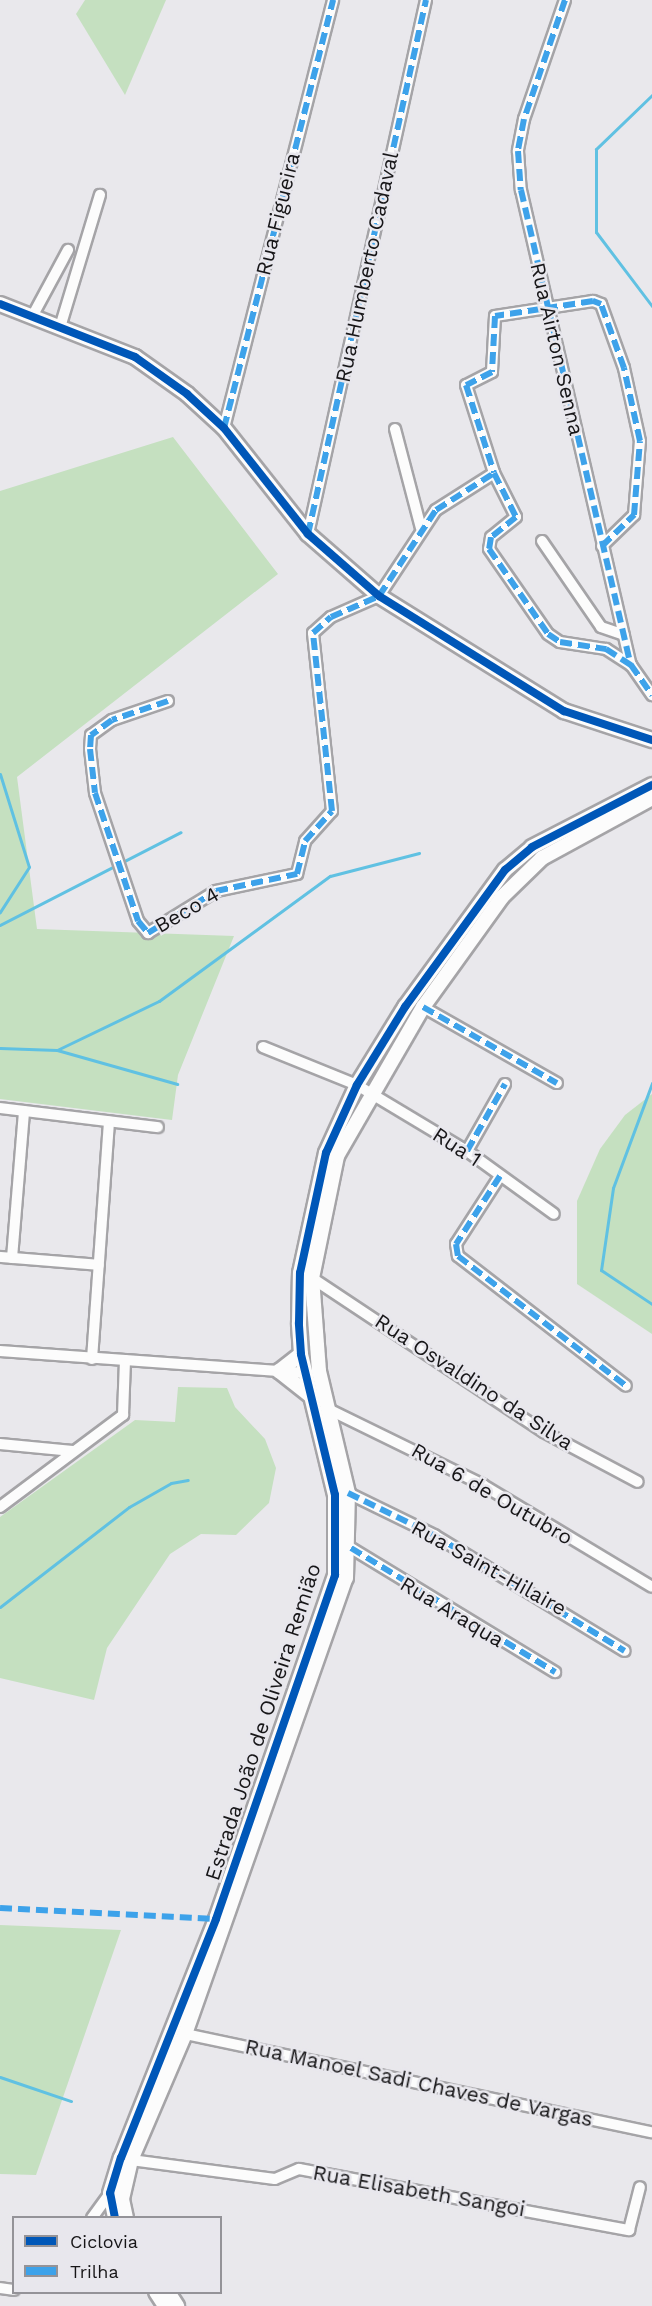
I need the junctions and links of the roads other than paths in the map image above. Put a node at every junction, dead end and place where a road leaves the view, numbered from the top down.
1 (333, 0) edge
2 (426, 0) edge
3 (566, 0) edge
4 (100, 195) dead end
5 (68, 250) dead end
6 (0, 304) edge
7 (545, 311) junction
8 (33, 315) junction
9 (61, 324) junction
10 (224, 428) junction
11 (395, 429) dead end
12 (494, 473) junction
13 (421, 528) junction
14 (308, 534) junction
15 (542, 541) dead end
16 (602, 546) junction
17 (379, 596) junction
18 (624, 635) junction
19 (630, 665) junction
20 (652, 694) edge
21 (168, 701) dead end
22 (652, 740) edge
23 (652, 785) edge
24 (652, 798) edge
25 (423, 1007) junction
26 (263, 1047) dead end
27 (557, 1083) dead end
28 (505, 1084) dead end
29 (357, 1085) junction
30 (370, 1093) junction
31 (0, 1108) edge
32 (24, 1111) junction
33 (110, 1122) junction
34 (158, 1127) dead end
35 (467, 1151) junction
36 (500, 1176) junction
37 (554, 1214) dead end
38 (6, 1258) edge
39 (99, 1265) junction
40 (312, 1278) junction
41 (0, 1351) edge
42 (301, 1354) junction
43 (92, 1359) junction
44 (125, 1360) junction
45 (279, 1371) junction
46 (306, 1373) junction
47 (626, 1386) dead end
48 (312, 1397) junction
49 (328, 1408) junction
50 (0, 1444) edge
51 (73, 1451) junction
52 (341, 1463) junction
53 (639, 1482) dead end
54 (348, 1493) junction
55 (0, 1507) edge
56 (351, 1548) junction
57 (652, 1587) edge
58 (328, 1617) junction
59 (625, 1651) dead end
60 (555, 1672) dead end
61 (185, 2034) junction
62 (652, 2132) edge
63 (131, 2160) junction
64 (640, 2187) dead end
65 (110, 2193) junction
66 (93, 2216) edge
67 (115, 2216) edge
68 (126, 2216) edge

1 - 10 street, Rua Figueira
2 - 14 street, Rua Humberto Cadaval
3 - 7 street, Rua Airton Senna
4 - 9 street
5 - 8 street
6 - 8 main road
7 - 12 street
7 - 16 street, Rua Airton Senna
7 - 16 street
8 - 9 main road
9 - 10 main road
10 - 14 main road
11 - 13 street
12 - 13 street
12 - 19 street
13 - 17 street
14 - 17 main road
15 - 18 street
16 - 18 street, Rua Airton Senna
17 - 21 street, Beco 4
17 - 22 main road
18 - 19 street, Rua Airton Senna
19 - 20 street, Rua Airton Senna
23 - 29 main road, Estrada João de Oliveira Remião
24 - 25 main road, Estrada João de Oliveira Remião
25 - 27 street
25 - 30 main road, Estrada João de Oliveira Remião
26 - 29 street, Rua 1
28 - 35 street
29 - 30 street, Rua 1
29 - 42 main road, Estrada João de Oliveira Remião
30 - 35 street, Rua 1
30 - 40 main road, Estrada João de Oliveira Remião
31 - 32 street
32 - 33 street
32 - 38 street
33 - 34 street
33 - 39 street
35 - 36 street, Rua 1
36 - 37 street, Rua 1
36 - 47 street
38 - 39 street
39 - 43 street
40 - 46 main road
40 - 49 main road, Estrada João de Oliveira Remião
40 - 53 street, Rua Osvaldino da Silva
41 - 43 street
42 - 45 main road
42 - 46 main road, Estrada João de Oliveira Remião
43 - 44 street
44 - 45 street
44 - 51 street
45 - 46 street
45 - 48 main road
46 - 48 main road, Estrada João de Oliveira Remião
46 - 52 main road
48 - 58 main road, Estrada João de Oliveira Remião
49 - 52 main road, Estrada João de Oliveira Remião
49 - 57 street, Rua 6 de Outubro
50 - 51 street
51 - 55 street
52 - 54 main road, Estrada João de Oliveira Remião
54 - 56 main road, Estrada João de Oliveira Remião
54 - 59 street, Rua Saint-Hilaire
56 - 58 main road, Estrada João de Oliveira Remião
56 - 60 street, Rua Araqua
58 - 61 main road, Estrada João de Oliveira Remião
58 - 65 main road, Estrada João de Oliveira Remião
61 - 62 street, Rua Manoel Sadi Chaves de Vargas
61 - 63 main road, Estrada João de Oliveira Remião
63 - 64 street, Rua Elisabeth Sangoi
63 - 68 main road, Estrada João de Oliveira Remião
65 - 66 street
65 - 67 main road

